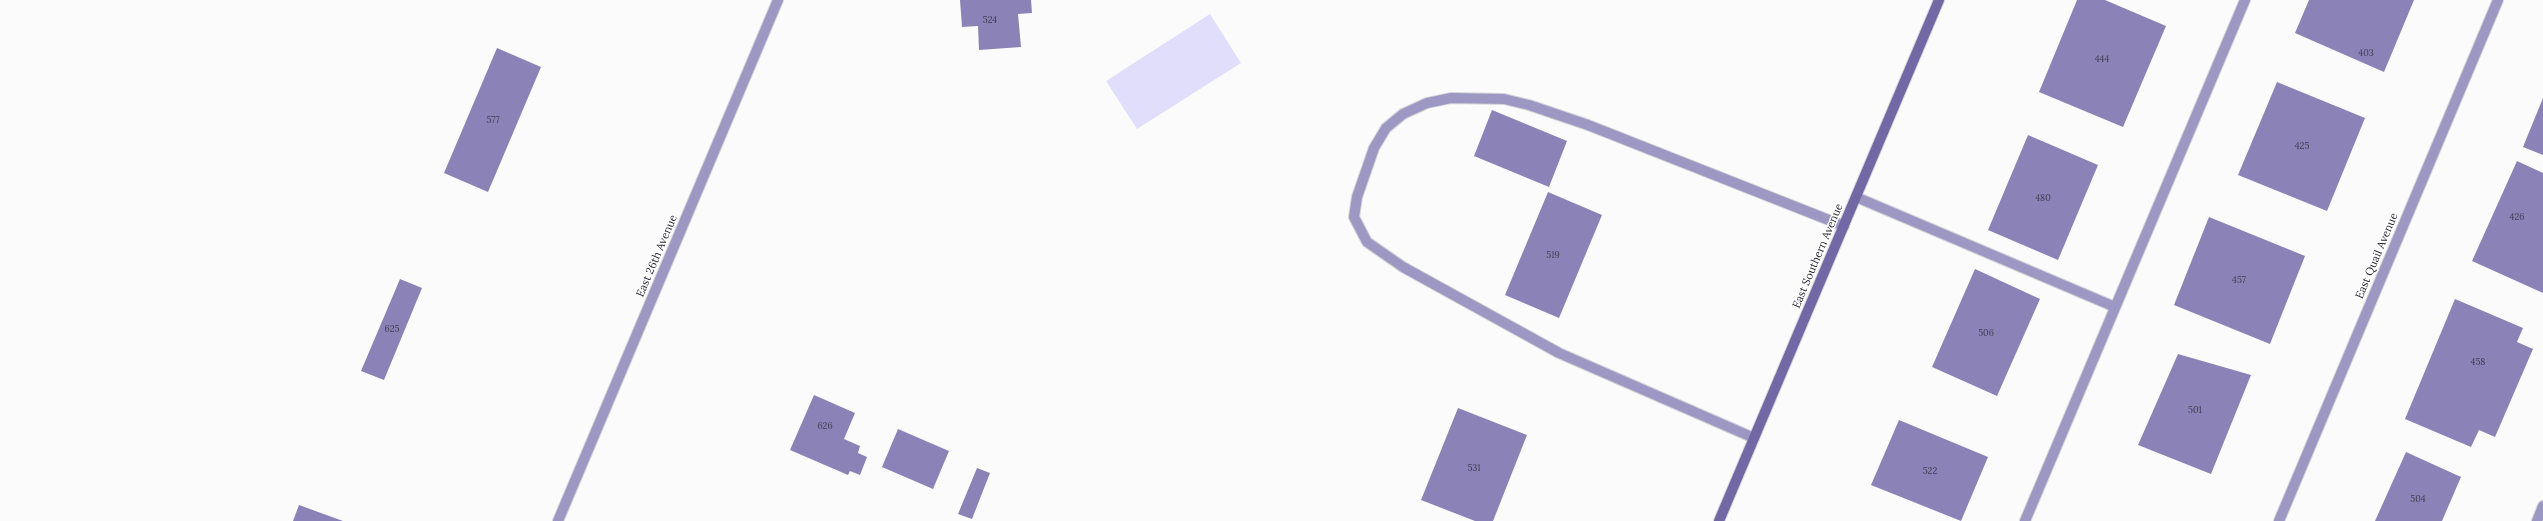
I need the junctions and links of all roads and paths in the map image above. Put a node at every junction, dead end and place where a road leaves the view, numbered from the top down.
1 (778, 0) edge
2 (1939, 0) edge
3 (2245, 0) edge
4 (2498, 0) edge
5 (1856, 197) junction
6 (1844, 226) junction
7 (2115, 307) junction
8 (1754, 438) junction
9 (2543, 506) edge
10 (558, 521) edge
11 (1719, 521) edge
12 (2025, 521) edge
13 (2279, 521) edge
14 (2536, 521) edge

1 - 10 street, East 26th Avenue
2 - 5 main road, East Southern Avenue
3 - 7 street
4 - 13 street, East Quail Avenue
5 - 6 main road, East Southern Avenue
5 - 7 street
6 - 8 main road, East Southern Avenue
6 - 8 street
7 - 12 street
8 - 11 main road, East Southern Avenue
9 - 14 street

